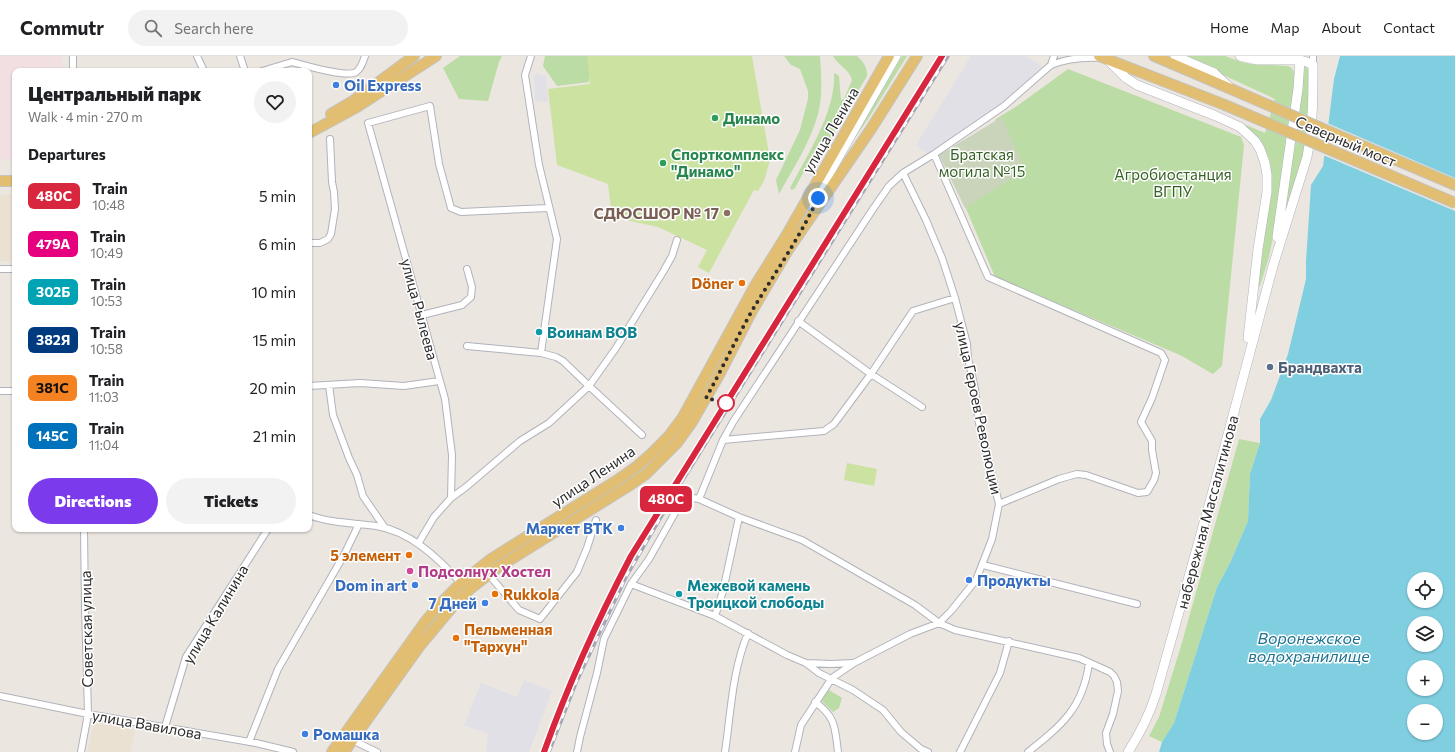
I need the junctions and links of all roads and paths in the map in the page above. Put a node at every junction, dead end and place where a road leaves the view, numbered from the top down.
1 (73, 56) edge
2 (197, 56) edge
3 (240, 56) edge
4 (365, 56) edge
5 (414, 56) edge
6 (436, 56) edge
7 (531, 56) edge
8 (889, 56) edge
9 (896, 56) edge
10 (917, 56) edge
11 (1054, 56) edge
12 (1154, 56) edge
13 (1174, 56) edge
14 (1240, 56) edge
15 (1102, 57) edge
16 (1300, 58) edge
17 (292, 59) edge
18 (1313, 60) edge
19 (1051, 65) junction
20 (73, 68) edge
21 (203, 68) edge
22 (244, 68) edge
23 (270, 68) edge
24 (1231, 88) junction
25 (312, 124) edge
26 (312, 131) edge
27 (330, 139) dead end
28 (934, 154) junction
29 (903, 173) junction
30 (0, 174) edge
31 (12, 174) edge
32 (12, 180) edge
33 (0, 181) edge
34 (1455, 185) edge
35 (1455, 203) edge
36 (549, 208) junction
37 (805, 224) junction
38 (677, 240) dead end
39 (312, 243) edge
40 (784, 248) junction
41 (1273, 266) junction
42 (0, 269) edge
43 (12, 269) edge
44 (467, 269) dead end
45 (955, 298) junction
46 (422, 315) junction
47 (798, 321) junction
48 (467, 346) dead end
49 (541, 353) junction
50 (1244, 370) junction
51 (871, 374) junction
52 (439, 381) junction
53 (329, 385) junction
54 (312, 386) edge
55 (589, 386) junction
56 (0, 391) edge
57 (12, 391) edge
58 (922, 407) dead end
59 (642, 435) dead end
60 (723, 440) junction
61 (451, 498) junction
62 (700, 499) junction
63 (999, 504) junction
64 (312, 516) edge
65 (739, 517) junction
66 (596, 520) dead end
67 (358, 524) junction
68 (385, 528) junction
69 (84, 532) edge
70 (266, 532) edge
71 (418, 544) junction
72 (983, 565) junction
73 (489, 575) junction
74 (461, 583) junction
75 (631, 584) junction
76 (1137, 604) dead end
77 (715, 616) junction
78 (939, 623) junction
79 (748, 633) junction
80 (1009, 641) junction
81 (1088, 662) junction
82 (806, 663) junction
83 (854, 663) junction
84 (832, 678) junction
85 (0, 696) edge
86 (815, 702) junction
87 (88, 714) junction
88 (165, 727) junction
89 (352, 740) junction
90 (249, 742) junction
91 (81, 752) edge
92 (294, 752) edge
93 (332, 752) edge
94 (344, 752) edge
95 (377, 752) edge
96 (578, 752) edge
97 (725, 752) edge
98 (795, 752) edge
99 (838, 752) edge
100 (928, 752) edge
101 (960, 752) edge
102 (1028, 752) edge
103 (1110, 752) edge
104 (1128, 752) edge

1 - 20 street
2 - 21 street
3 - 22 street
4 - 17 street
5 - 25 main road
6 - 26 main road
7 - 36 street
8 - 40 main road, улица Ленина
9 - 37 main road, улица Ленина
10 - 37 main road
11 - 19 street
12 - 24 main road, Северный мост
13 - 24 main road
14 - 16 main road
15 - 19 street
15 - 35 main road, Северный мост, bridge
15 - 50 main road
16 - 18 main road, набережная Массалитинова
16 - 41 main road, набережная Массалитинова
17 - 23 street
18 - 41 main road, набережная Массалитинова
19 - 28 street
24 - 34 main road, Северный мост, bridge
27 - 39 street
28 - 29 street
28 - 63 street
29 - 45 street, улица Героев Революции
29 - 47 street
30 - 31 main road
32 - 33 main road
36 - 46 street, улица Рылеева
36 - 49 street
37 - 40 main road, улица Ленина
38 - 55 street
40 - 73 main road, улица Ленина
40 - 74 main road, улица Ленина
41 - 50 main road, набережная Массалитинова
42 - 43 street
44 - 46 street
45 - 51 street
45 - 63 street, улица Героев Революции
46 - 52 street, улица Рылеева
47 - 51 street
47 - 60 street
48 - 49 street
49 - 55 street
50 - 104 main road, набережная Массалитинова
51 - 58 street
51 - 60 street
52 - 53 street
52 - 61 street, улица Рылеева
53 - 54 street
53 - 68 street
55 - 59 street
55 - 61 street
56 - 57 street
60 - 62 street
61 - 71 street
62 - 65 street
62 - 75 street
63 - 72 street, улица Героев Революции
64 - 67 street
65 - 77 street
65 - 78 street
66 - 73 street
67 - 68 street
67 - 90 street
68 - 71 street
69 - 87 street, Советская улица
70 - 88 street, улица Калинина
71 - 74 street
72 - 76 street
72 - 78 street, улица Героев Революции
73 - 89 main road, улица Ленина
74 - 93 main road, улица Ленина
75 - 77 street
75 - 96 street
77 - 79 street
78 - 80 street
78 - 83 street, улица Героев Революции
79 - 82 street
79 - 97 street
80 - 81 street
80 - 101 street
81 - 102 street
81 - 103 street
82 - 83 street
82 - 84 street
83 - 84 street, улица Героев Революции
84 - 86 street, улица Героев Революции
84 - 100 street
85 - 87 street, улица Вавилова
86 - 98 street, улица Героев Революции
86 - 99 street
87 - 88 street, улица Вавилова
87 - 91 street, Советская улица
88 - 90 street, улица Вавилова
89 - 94 main road, улица Ленина
89 - 95 street
90 - 92 street, улица Вавилова

